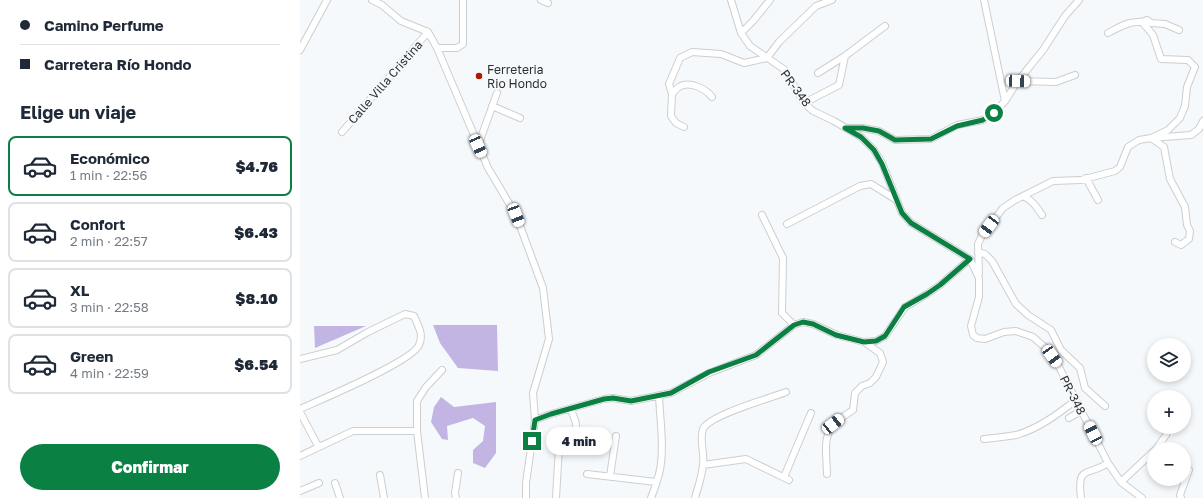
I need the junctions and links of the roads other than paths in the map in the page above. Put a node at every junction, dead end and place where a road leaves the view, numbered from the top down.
1 (327, 0) edge
2 (372, 0) edge
3 (463, 0) edge
4 (541, 0) edge
5 (731, 0) edge
6 (770, 0) edge
7 (832, 0) edge
8 (984, 0) edge
9 (1079, 0) edge
10 (548, 3) dead end
11 (1143, 23) junction
12 (885, 26) dead end
13 (1179, 30) dead end
14 (428, 32) junction
15 (741, 33) junction
16 (1108, 33) dead end
17 (437, 48) junction
18 (300, 49) edge
19 (845, 56) junction
20 (767, 58) junction
21 (818, 73) dead end
22 (1072, 75) dead end
23 (1018, 81) junction
24 (497, 93) dead end
25 (672, 94) junction
26 (712, 97) dead end
27 (1005, 101) junction
28 (804, 103) junction
29 (492, 106) junction
30 (520, 118) dead end
31 (1203, 121) edge
32 (684, 127) dead end
33 (845, 128) junction
34 (342, 132) dead end
35 (1151, 138) junction
36 (478, 146) junction
37 (1086, 178) junction
38 (1022, 196) junction
39 (895, 199) junction
40 (1098, 200) dead end
41 (762, 215) dead end
42 (1042, 215) dead end
43 (787, 224) dead end
44 (1175, 242) dead end
45 (978, 252) junction
46 (970, 259) junction
47 (979, 278) junction
48 (794, 325) junction
49 (864, 342) junction
50 (300, 359) edge
51 (442, 370) dead end
52 (786, 392) dead end
53 (659, 396) junction
54 (1076, 400) junction
55 (1104, 406) dead end
56 (570, 409) junction
57 (300, 410) edge
58 (1081, 411) junction
59 (811, 413) dead end
60 (1069, 418) dead end
61 (535, 420) junction
62 (417, 432) junction
63 (1166, 435) dead end
64 (616, 436) dead end
65 (984, 439) dead end
66 (1161, 442) edge
67 (318, 446) junction
68 (300, 456) edge
69 (1147, 458) edge
70 (1108, 463) junction
71 (703, 465) junction
72 (458, 473) dead end
73 (587, 474) dead end
74 (827, 474) dead end
75 (380, 475) dead end
76 (610, 476) junction
77 (656, 482) junction
78 (1121, 482) junction
79 (318, 483) dead end
80 (335, 483) dead end
81 (1183, 486) edge
82 (300, 491) edge
83 (340, 498) edge
84 (384, 498) edge
85 (425, 498) edge
86 (456, 498) edge
87 (526, 498) edge
88 (556, 498) edge
89 (651, 498) edge
90 (695, 498) edge
91 (1081, 498) edge
92 (1142, 498) edge
93 (1181, 498) edge

1 - 18 street
2 - 14 street
3 - 17 street
4 - 10 street
5 - 15 street, PR-348 / PR-348
6 - 15 street
7 - 20 street
8 - 27 street
9 - 23 street
11 - 13 street
11 - 16 street
11 - 35 street
12 - 19 street
14 - 17 street
14 - 34 street, Calle Villa Cristina
15 - 20 street, PR-348 / PR-348
17 - 36 street
19 - 21 street
19 - 28 street
20 - 25 street
20 - 28 street, PR-348 / PR-348
22 - 23 street
23 - 27 street
24 - 29 street
25 - 26 street
25 - 32 street
27 - 33 street
28 - 33 street, PR-348 / PR-348
29 - 30 street
29 - 36 street
31 - 35 street
33 - 39 street, PR-348 / PR-348
35 - 37 street
35 - 44 street
36 - 61 street
37 - 38 street
37 - 40 street
38 - 42 street
38 - 45 street
39 - 43 street
39 - 46 street, PR-348 / PR-348
41 - 48 street
45 - 47 street
45 - 55 street
46 - 47 street, PR-348 / PR-348
46 - 49 street
47 - 54 street, PR-348 / PR-348
48 - 49 street
48 - 53 street
49 - 74 street
50 - 57 street
51 - 62 street
52 - 71 street
53 - 56 street
53 - 77 street
54 - 58 street, PR-348 / PR-348
54 - 65 street
56 - 61 street
56 - 88 street
57 - 67 street
58 - 60 street
58 - 70 street, PR-348 / PR-348
59 - 71 street
61 - 87 street
62 - 67 street
62 - 85 street
63 - 66 street
64 - 76 street
67 - 68 street
69 - 78 street
70 - 78 street, PR-348 / PR-348
70 - 91 street
71 - 90 street
72 - 86 street
73 - 76 street
75 - 84 street
76 - 77 street
77 - 89 street
78 - 92 street, PR-348 / PR-348
79 - 82 street
80 - 83 street
81 - 93 street

